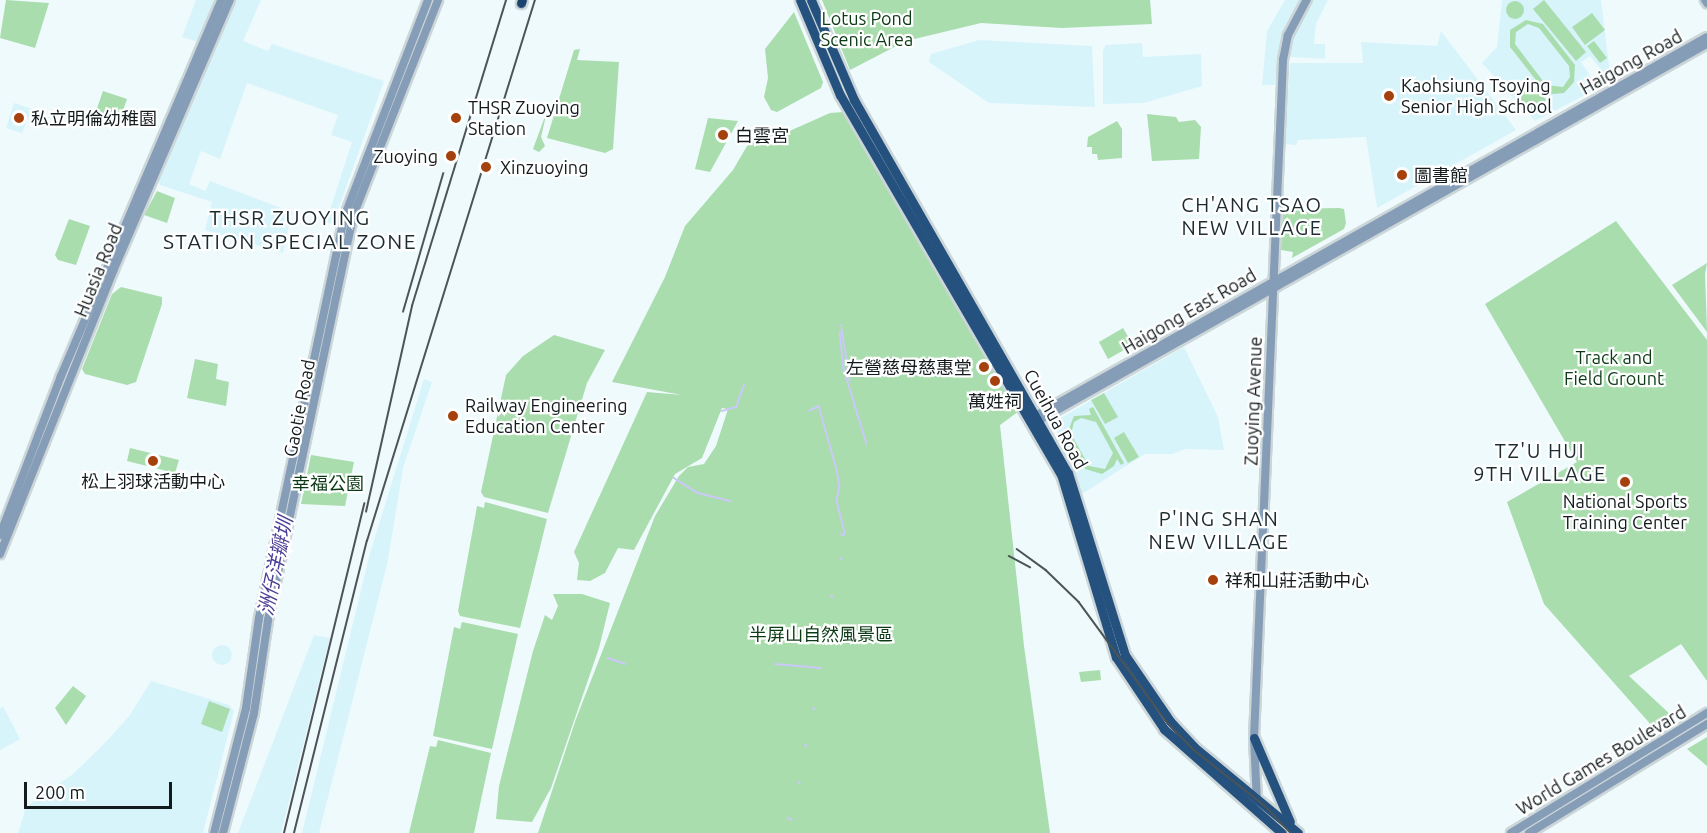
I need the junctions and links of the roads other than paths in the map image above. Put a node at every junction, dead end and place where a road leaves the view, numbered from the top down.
1 (221, 0) edge
2 (230, 0) edge
3 (428, 0) edge
4 (438, 0) edge
5 (800, 0) edge
6 (812, 0) edge
7 (1307, 0) edge
8 (1707, 37) edge
9 (1707, 44) edge
10 (1478, 170) junction
11 (1273, 283) junction
12 (1035, 419) junction
13 (0, 534) edge
14 (0, 554) edge
15 (1707, 713) edge
16 (1707, 724) edge
17 (1254, 738) junction
18 (1256, 794) junction
19 (1258, 808) junction
20 (1295, 830) edge
21 (214, 833) edge
22 (223, 833) edge
23 (1282, 833) edge
24 (1511, 833) edge
25 (1529, 833) edge

1 - 13 street, Huasia Road
2 - 14 street, Huasia Road
3 - 21 street, Gaotie Road
4 - 22 street, Gaotie Road
5 - 12 main road, Cueihua Road
6 - 12 main road, Cueihua Road
7 - 11 street, Zuoying Avenue
8 - 10 street, Haigong Road
9 - 10 street, Haigong Road
10 - 11 street, Haigong Road
11 - 12 street, Haigong East Road
11 - 17 street, Zuoying Avenue
12 - 18 main road, Cueihua Road
12 - 19 main road, Cueihua Road
15 - 24 street, World Games Boulevard
16 - 25 street, World Games Boulevard
17 - 18 street, Zuoying Avenue
17 - 20 main road
18 - 19 street, Zuoying Avenue
18 - 20 main road, Cueihua Road
19 - 23 main road, Cueihua Road

